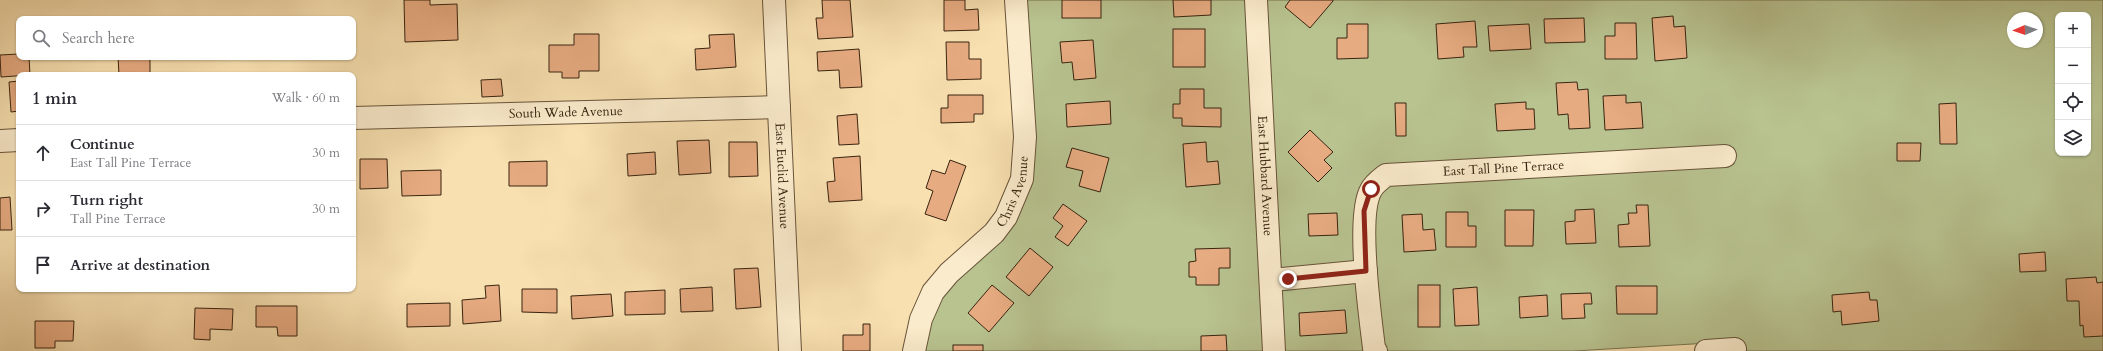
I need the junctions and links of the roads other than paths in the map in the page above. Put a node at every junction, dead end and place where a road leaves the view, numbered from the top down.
1 (774, 0) edge
2 (1016, 0) edge
3 (1256, 0) edge
4 (779, 107) junction
5 (356, 118) edge
6 (16, 140) edge
7 (0, 141) edge
8 (1725, 156) dead end
9 (1366, 271) junction
10 (1272, 280) junction
11 (1735, 349) dead end
12 (790, 351) edge
13 (914, 351) edge
14 (1274, 351) edge
15 (1376, 351) edge
16 (1706, 351) edge

1 - 4 street, East Euclid Avenue
2 - 13 street, Chris Avenue
3 - 10 street, East Hubbard Avenue
4 - 5 street, South Wade Avenue
4 - 12 street, East Euclid Avenue
6 - 7 street
8 - 9 street, East Tall Pine Terrace
9 - 10 street
9 - 15 street, East Tall Pine Terrace
10 - 14 street, East Hubbard Avenue
11 - 16 street

